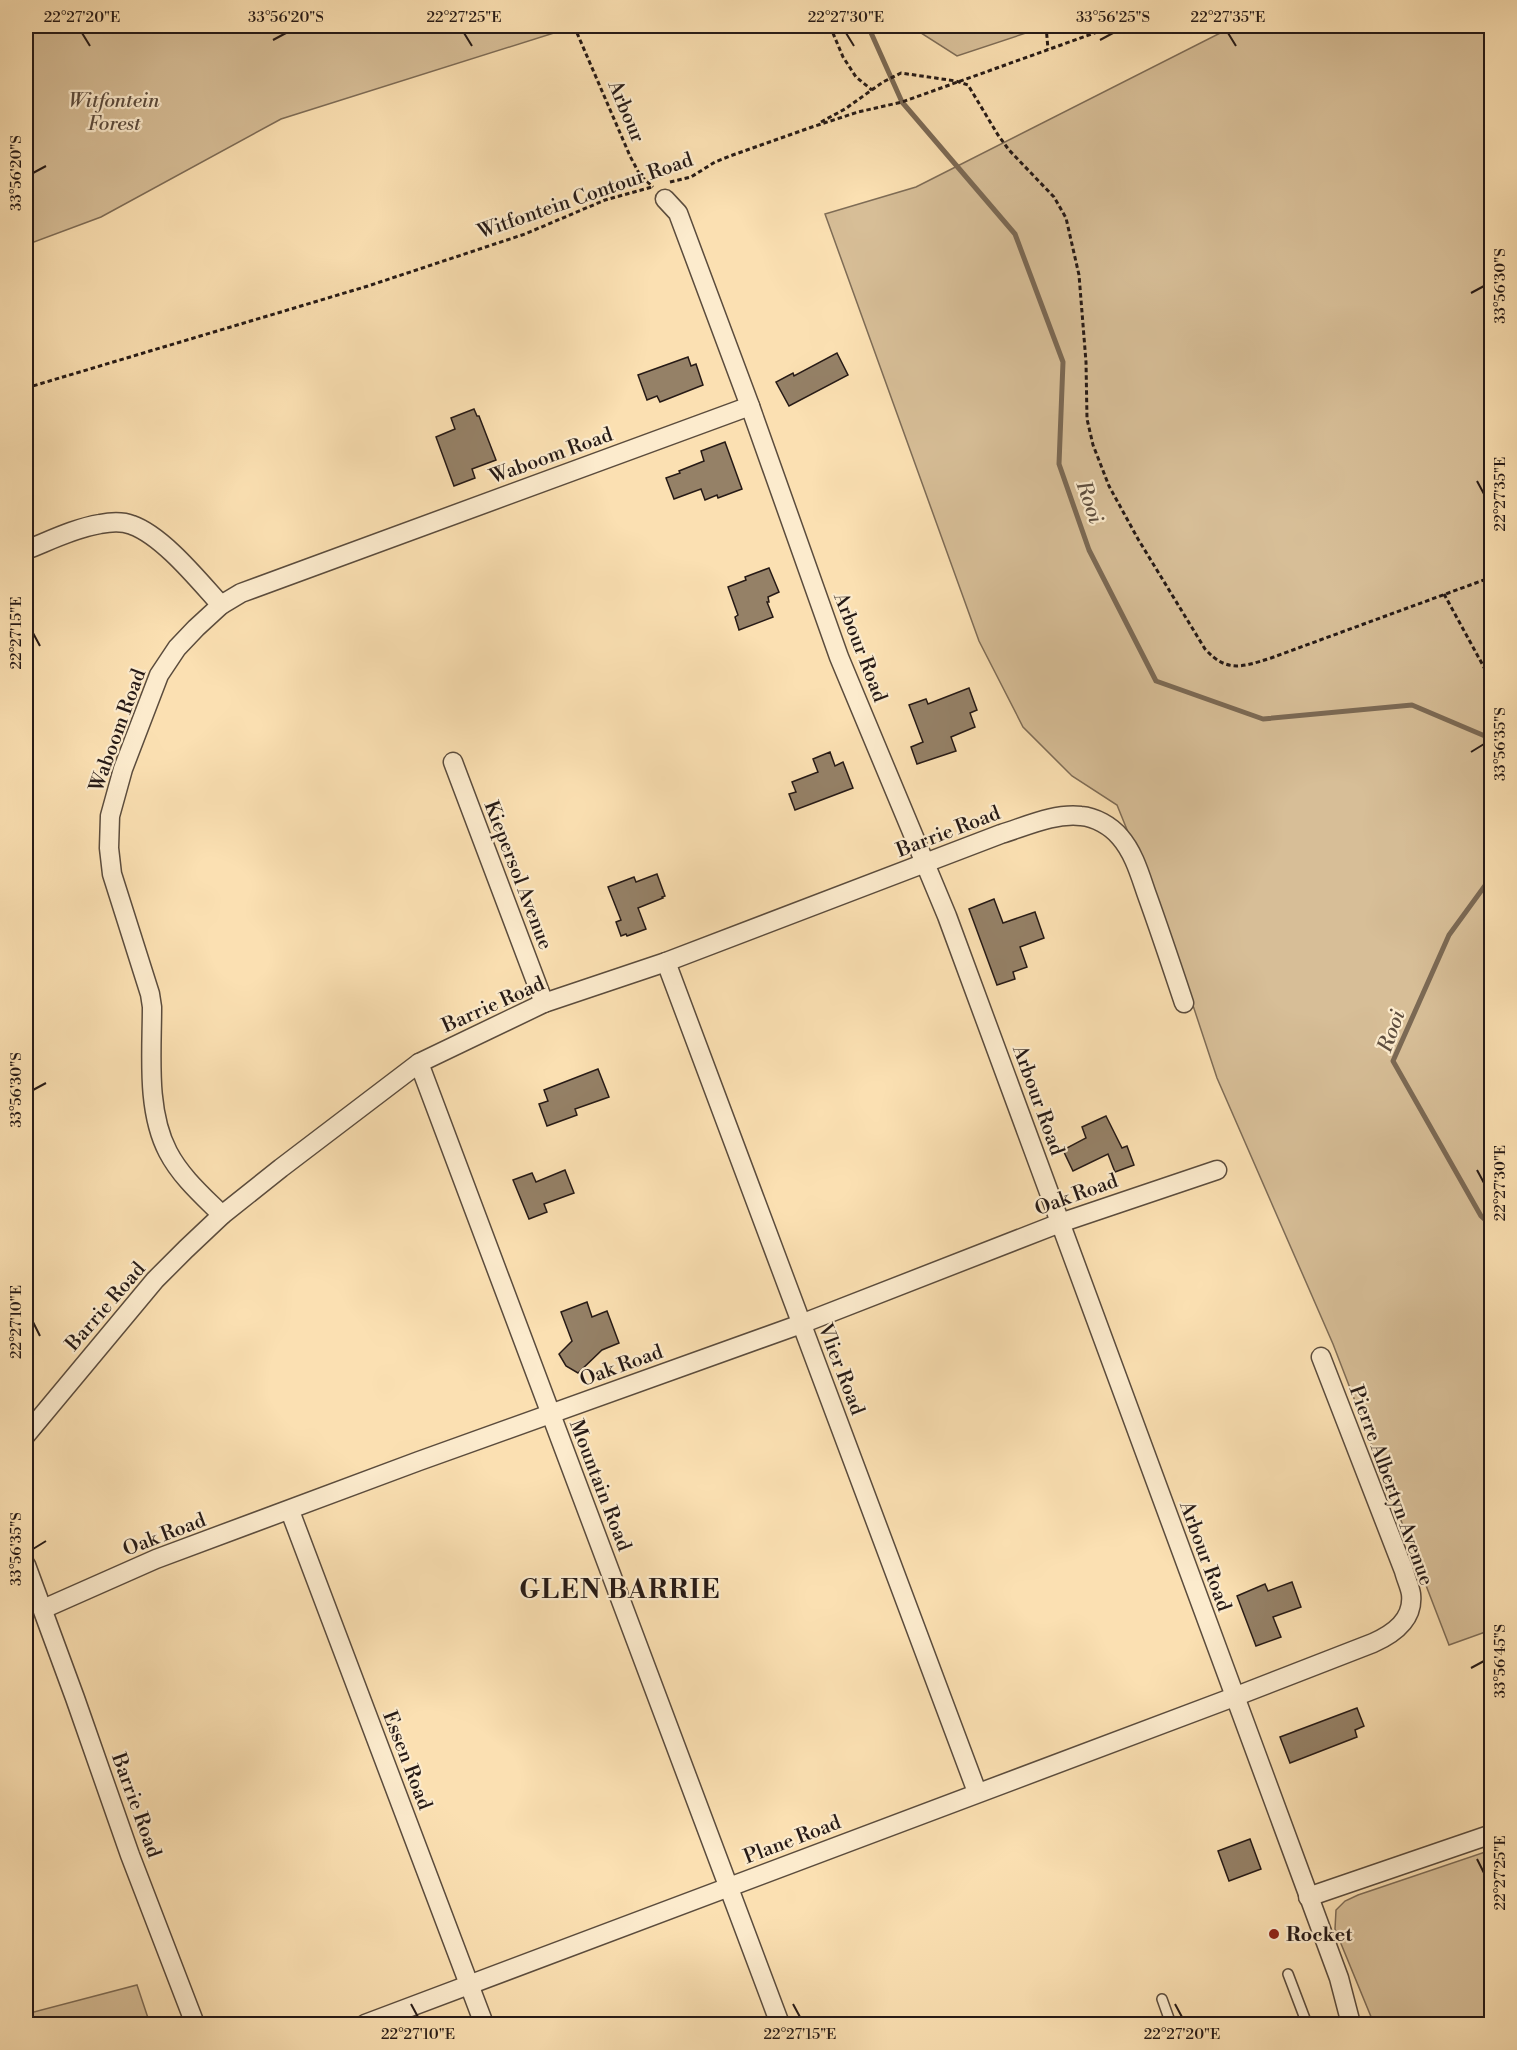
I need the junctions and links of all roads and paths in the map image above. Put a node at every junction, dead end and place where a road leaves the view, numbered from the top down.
1 (574, 26) edge
2 (830, 26) edge
3 (1046, 26) edge
4 (1114, 26) edge
5 (1048, 49) junction
6 (956, 81) junction
7 (872, 90) junction
8 (812, 127) junction
9 (659, 193) junction
10 (26, 388) edge
11 (750, 406) junction
12 (26, 550) edge
13 (1491, 576) edge
14 (1444, 593) junction
15 (221, 605) junction
16 (1491, 682) edge
17 (453, 762) dead end
18 (924, 864) junction
19 (666, 962) junction
20 (1184, 1003) dead end
21 (544, 1004) junction
22 (419, 1063) junction
23 (1217, 1170) dead end
24 (222, 1215) junction
25 (1060, 1223) junction
26 (801, 1324) junction
27 (1321, 1357) dead end
28 (550, 1414) junction
29 (26, 1435) edge
30 (290, 1511) junction
31 (26, 1565) edge
32 (43, 1609) junction
33 (1234, 1697) junction
34 (978, 1792) junction
35 (1491, 1834) edge
36 (728, 1888) junction
37 (1308, 1897) junction
38 (1288, 1974) dead end
39 (470, 1986) junction
40 (1162, 1999) dead end
41 (195, 2025) edge
42 (365, 2025) edge
43 (484, 2025) edge
44 (780, 2025) edge
45 (1172, 2025) edge
46 (1307, 2025) edge
47 (1351, 2025) edge

1 - 9 path, Arbour
2 - 7 path
3 - 5 path
4 - 5 path, Witfontein Contour Road
5 - 6 path, Witfontein Contour Road
6 - 7 path
6 - 8 path, Witfontein Contour Road
6 - 14 path
7 - 8 path
8 - 9 path, Witfontein Contour Road
9 - 10 path, Witfontein Contour Road
9 - 11 street, Arbour Road
11 - 15 street, Waboom Road
11 - 18 street, Arbour Road
12 - 15 street
13 - 14 path
14 - 16 path
15 - 24 street, Waboom Road
17 - 21 street, Kiepersol Avenue
18 - 19 street, Barrie Road
18 - 20 street, Barrie Road
18 - 25 street, Arbour Road
19 - 21 street, Barrie Road
19 - 26 street, Vlier Road
21 - 22 street, Barrie Road
22 - 24 street, Barrie Road
22 - 28 street, Mountain Road
23 - 25 street, Oak Road
24 - 29 street, Barrie Road
25 - 26 street, Oak Road
25 - 33 street, Arbour Road
26 - 28 street, Oak Road
26 - 34 street, Vlier Road
27 - 33 street, Pierre Albertyn Avenue
28 - 30 street, Oak Road
28 - 36 street, Mountain Road
30 - 32 street, Oak Road
30 - 39 street, Essen Road
31 - 32 street, Barrie Road
32 - 41 street, Barrie Road
33 - 34 street, Plane Road
33 - 37 street, Arbour Road
34 - 36 street, Plane Road
35 - 37 street
36 - 39 street, Plane Road
36 - 44 street, Mountain Road
37 - 47 street, Arbour Road
38 - 46 lane
39 - 42 street, Plane Road
39 - 43 street, Essen Road
40 - 45 lane

